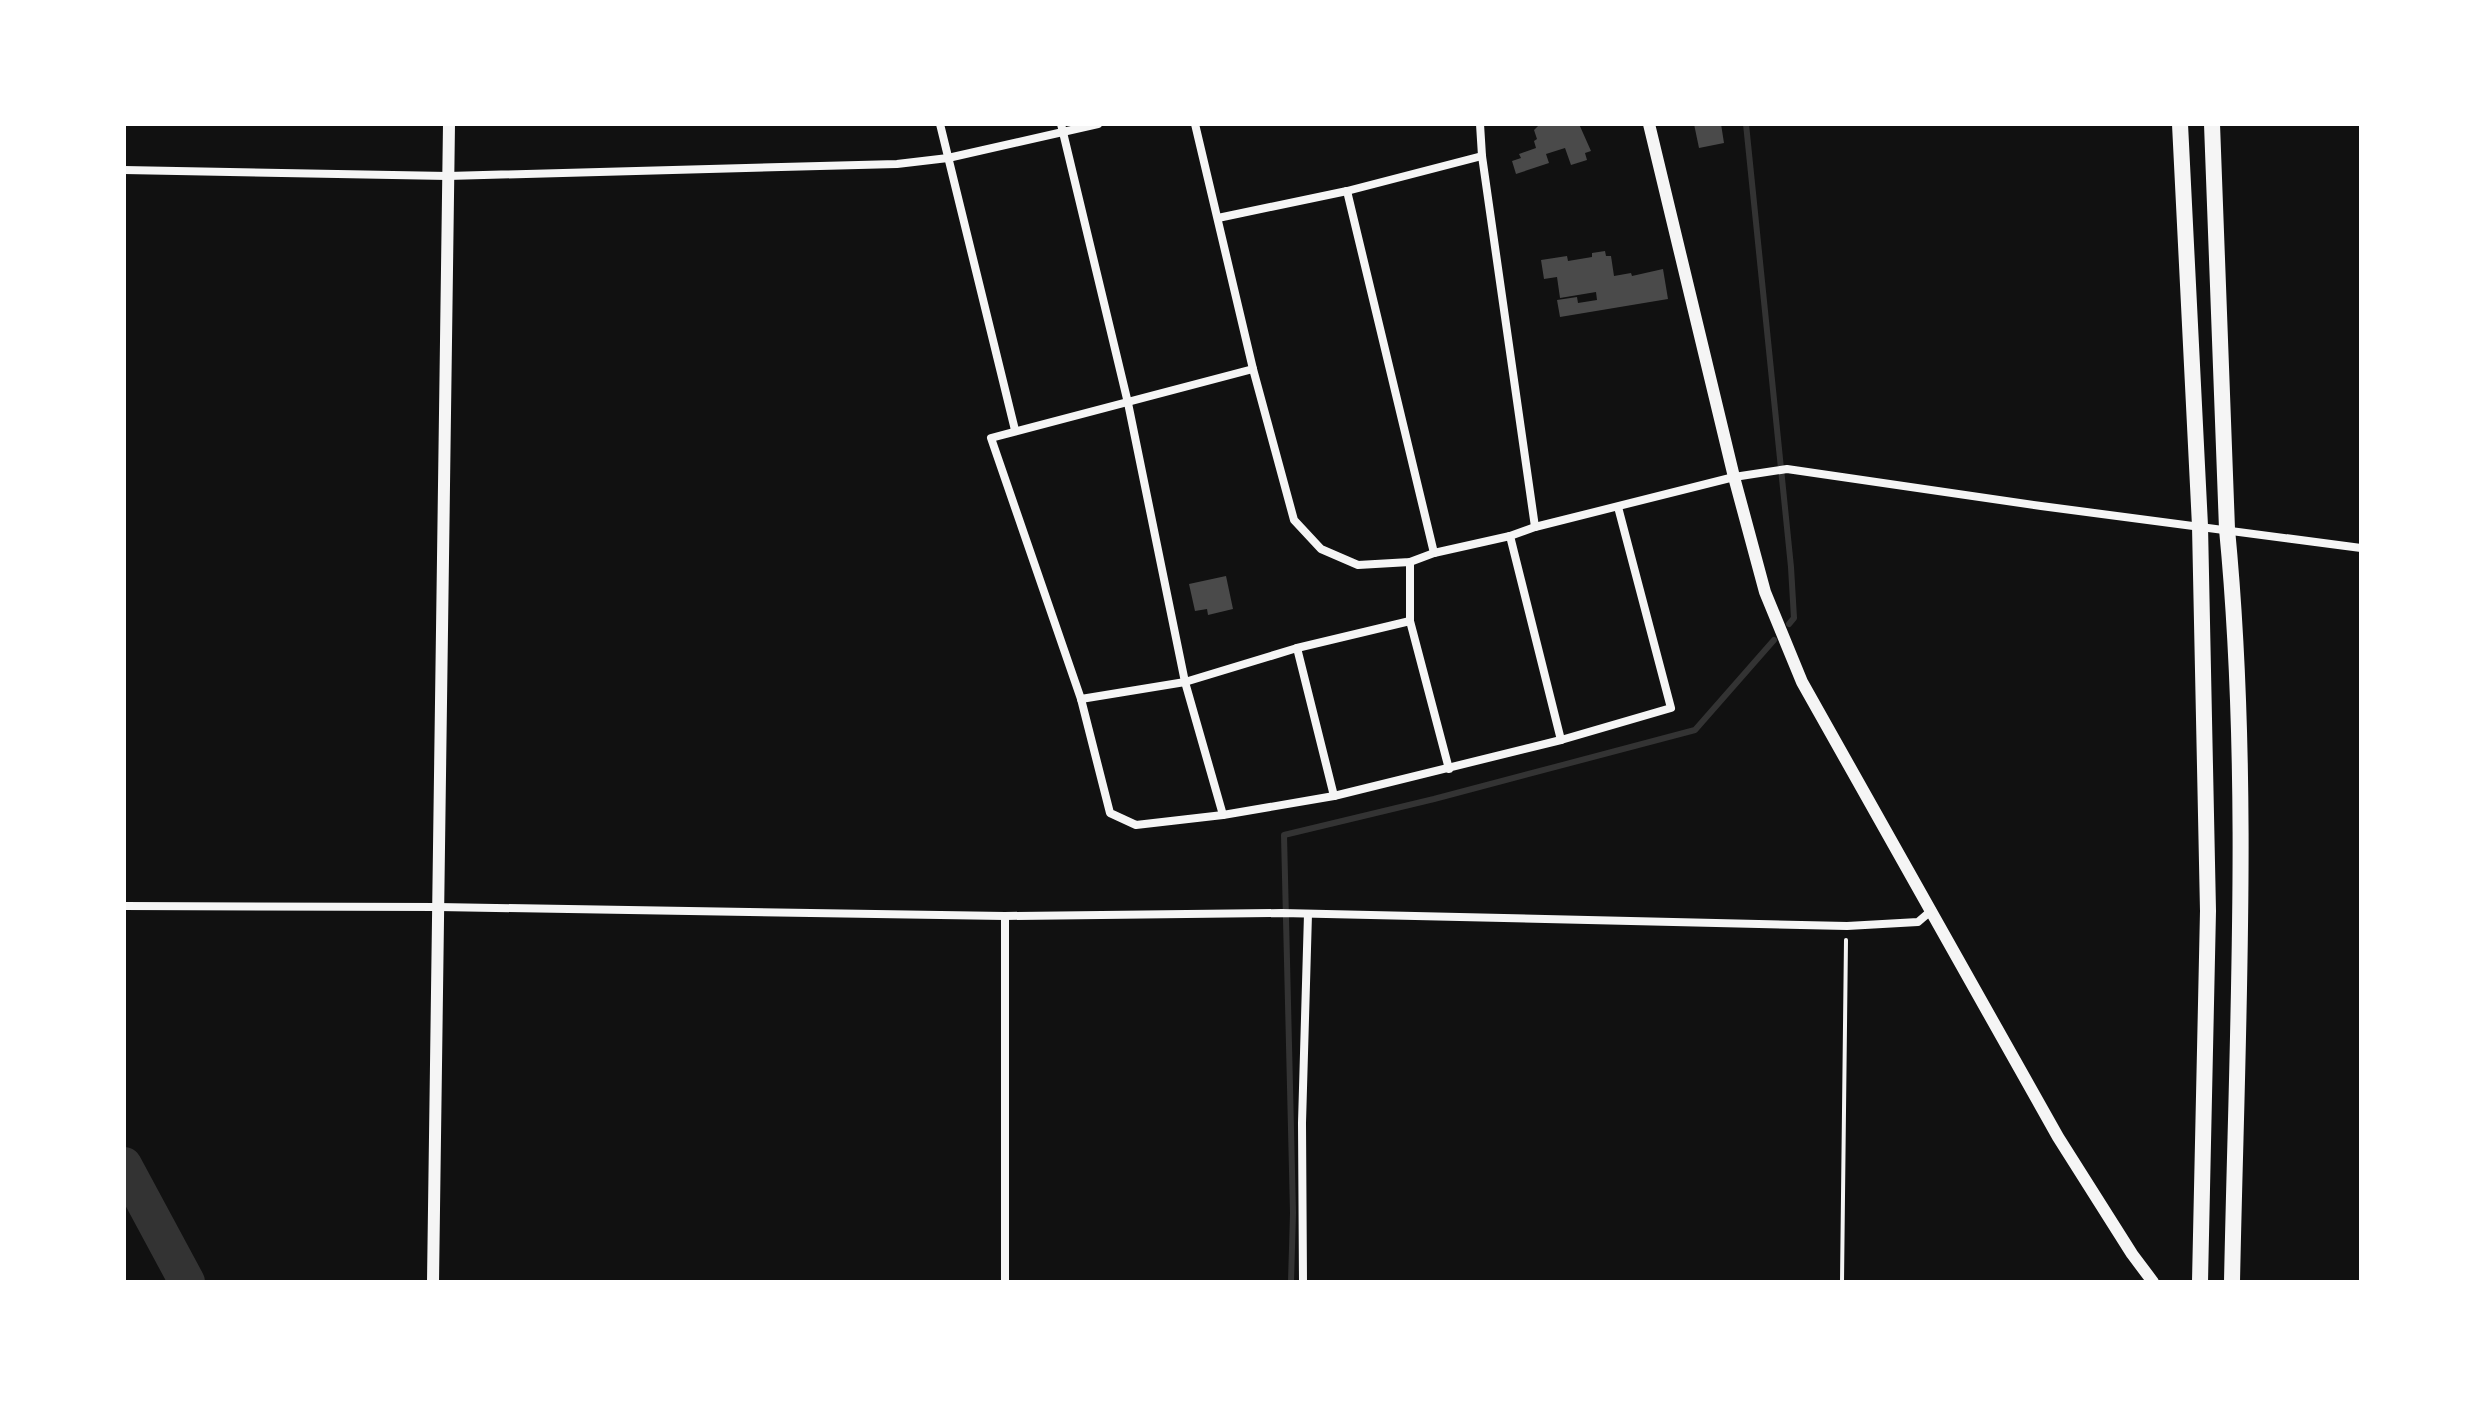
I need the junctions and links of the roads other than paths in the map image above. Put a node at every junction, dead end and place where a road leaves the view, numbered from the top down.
1 (449, 124) edge
2 (940, 124) edge
3 (1098, 124) edge
4 (1195, 124) edge
5 (1480, 124) edge
6 (1649, 124) edge
7 (2180, 124) edge
8 (2212, 124) edge
9 (1062, 128) edge
10 (1482, 156) junction
11 (948, 158) junction
12 (124, 170) edge
13 (448, 176) junction
14 (1347, 191) junction
15 (1218, 218) junction
16 (1253, 369) junction
17 (1128, 403) junction
18 (1015, 430) junction
19 (1734, 477) junction
20 (1618, 507) junction
21 (2200, 526) junction
22 (1535, 527) junction
23 (2227, 529) junction
24 (1510, 536) junction
25 (2361, 548) edge
26 (1434, 553) junction
27 (1410, 562) junction
28 (1410, 621) junction
29 (1297, 648) junction
30 (1185, 682) junction
31 (1081, 699) junction
32 (1561, 740) junction
33 (1449, 769) junction
34 (1334, 796) junction
35 (1223, 815) junction
36 (124, 906) edge
37 (438, 907) junction
38 (1932, 910) junction
39 (1308, 914) junction
40 (1005, 916) junction
41 (433, 1282) edge
42 (1005, 1282) edge
43 (1303, 1282) edge
44 (2153, 1282) edge
45 (2200, 1282) edge
46 (2232, 1282) edge

1 - 13 street
2 - 11 street
3 - 9 street
4 - 15 street
5 - 10 street
6 - 19 street
7 - 21 highway
8 - 23 highway
9 - 11 street
9 - 17 street
10 - 14 street
10 - 22 street
11 - 13 street
11 - 18 street
12 - 13 street
13 - 37 street
14 - 15 street
14 - 26 street
15 - 16 street
16 - 17 street
16 - 27 street
17 - 18 street
17 - 30 street
18 - 31 street
19 - 20 street
19 - 21 street
19 - 38 street
20 - 22 street
20 - 32 street
21 - 23 street
21 - 45 highway
22 - 24 street
23 - 25 street
23 - 46 highway
24 - 26 street
24 - 32 street
26 - 27 street
27 - 28 street
28 - 29 street
28 - 33 street
29 - 30 street
29 - 34 street
30 - 31 street
30 - 35 street
31 - 35 street
32 - 33 street
33 - 34 street
34 - 35 street
36 - 37 street
37 - 40 street
37 - 41 street
38 - 39 street
38 - 44 street
39 - 40 street
39 - 43 street
40 - 42 street

